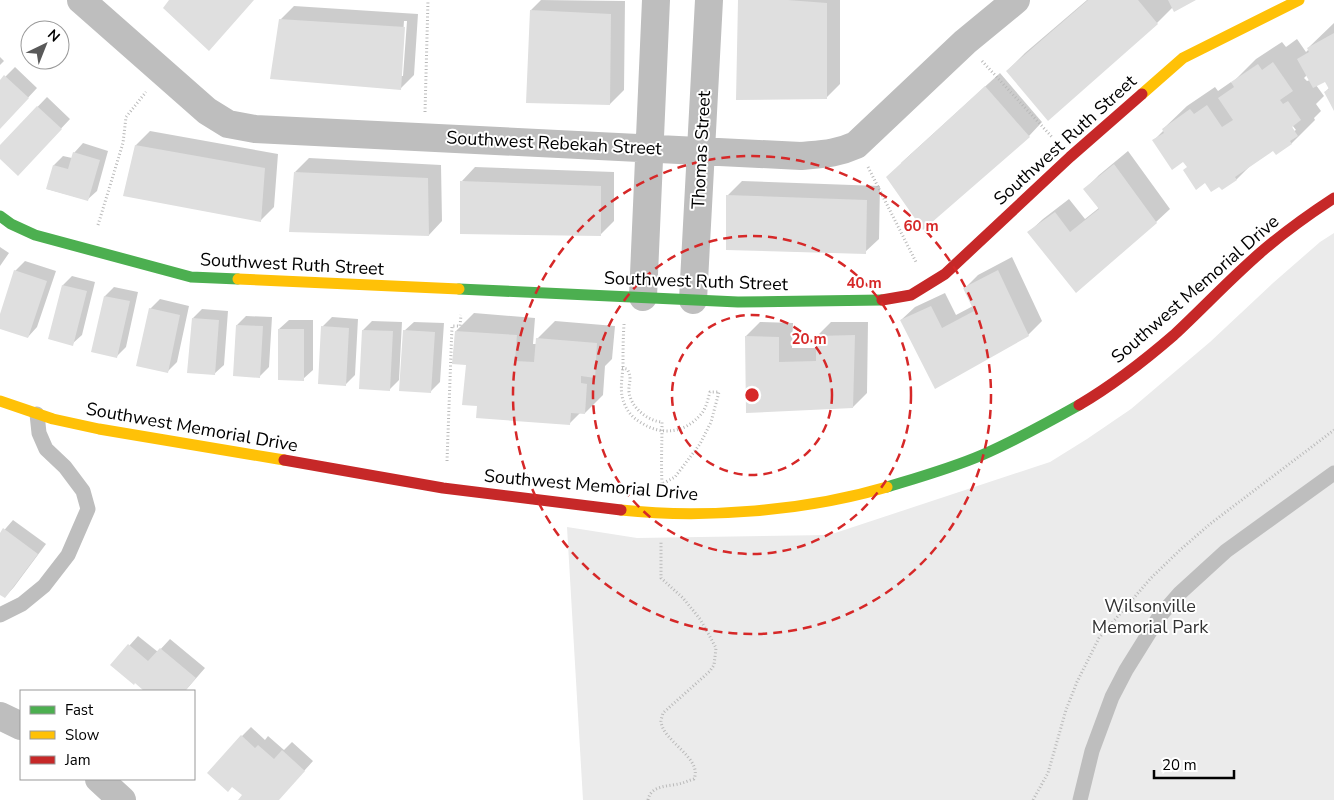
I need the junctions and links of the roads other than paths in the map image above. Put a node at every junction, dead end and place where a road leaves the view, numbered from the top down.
1 (81, 0) edge
2 (656, 0) edge
3 (709, 0) edge
4 (1016, 0) edge
5 (1299, 0) edge
6 (650, 148) junction
7 (701, 150) junction
8 (1334, 198) edge
9 (0, 216) edge
10 (643, 297) junction
11 (693, 300) junction
12 (0, 401) edge
13 (37, 414) junction
14 (1334, 473) edge
15 (0, 615) edge
16 (0, 716) edge
17 (20, 726) edge
18 (100, 780) edge
19 (122, 800) edge
20 (1080, 800) edge

1 - 6 street, Southwest Rebekah Street
2 - 6 street
3 - 7 street, Thomas Street
4 - 7 street, Southwest Rebekah Street
5 - 11 street, Southwest Ruth Street
6 - 7 street, Southwest Rebekah Street
6 - 10 street
7 - 11 street, Thomas Street
8 - 13 street, Southwest Memorial Drive
9 - 10 street, Southwest Ruth Street
10 - 11 street, Southwest Ruth Street
12 - 13 street, Southwest Memorial Drive
13 - 15 lane
14 - 20 lane
16 - 17 street
18 - 19 street

